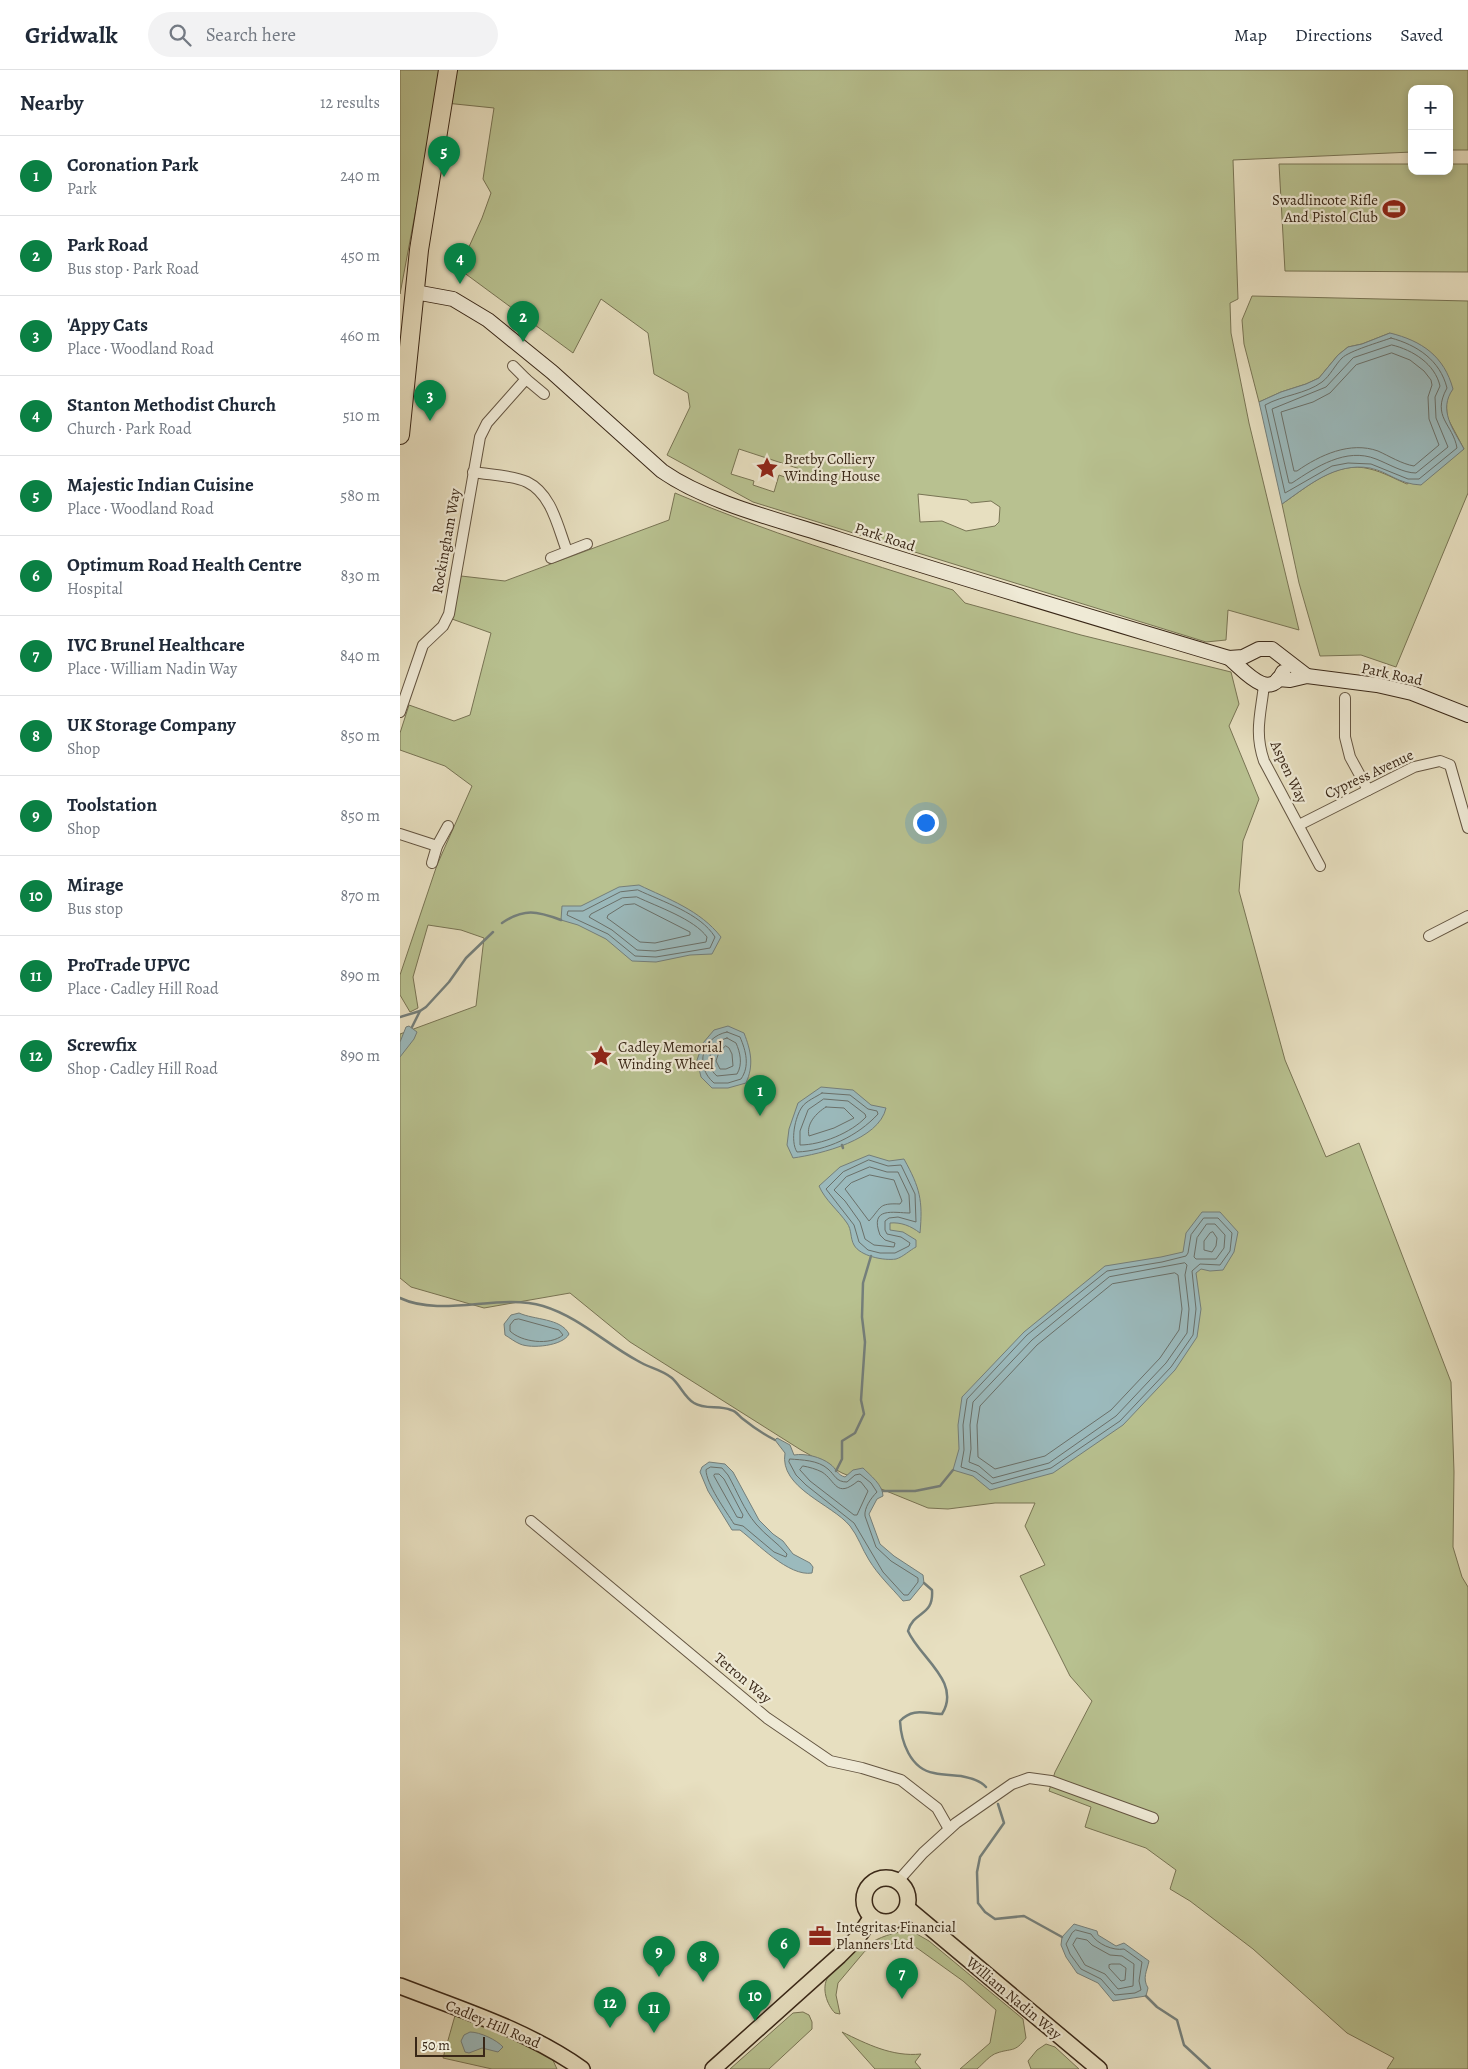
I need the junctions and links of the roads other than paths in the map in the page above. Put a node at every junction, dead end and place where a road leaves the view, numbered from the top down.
1 (448, 70) edge
2 (415, 292) junction
3 (513, 366) dead end
4 (526, 378) junction
5 (544, 394) dead end
6 (400, 435) edge
7 (473, 472) junction
8 (586, 544) dead end
9 (567, 551) junction
10 (551, 558) dead end
11 (1254, 652) junction
12 (1281, 657) junction
13 (1229, 658) junction
14 (1249, 674) junction
15 (1307, 676) junction
16 (1278, 679) junction
17 (1264, 685) junction
18 (1345, 698) dead end
19 (400, 712) edge
20 (1468, 715) edge
21 (1368, 790) junction
22 (1299, 825) junction
23 (448, 826) dead end
24 (1468, 828) edge
25 (400, 834) edge
26 (437, 846) junction
27 (432, 863) dead end
28 (1320, 866) dead end
29 (1468, 916) edge
30 (1429, 936) dead end
31 (531, 1521) dead end
32 (1153, 1818) dead end
33 (949, 1829) junction
34 (898, 1881) junction
35 (907, 1908) junction
36 (872, 1917) junction
37 (400, 1986) edge
38 (582, 2069) edge
39 (713, 2069) edge
40 (1099, 2069) edge

1 - 2 highway
2 - 6 highway
2 - 13 main road, Park Road
3 - 4 street
4 - 5 street
4 - 7 street, Rockingham Way
7 - 9 street
7 - 19 street, Rockingham Way
8 - 9 street
9 - 10 street
11 - 12 main road, Park Road
11 - 13 main road, Park Road
11 - 14 main road
12 - 15 main road, Park Road
12 - 16 main road
13 - 14 main road, Park Road
14 - 17 main road, Park Road
15 - 16 main road, Park Road
15 - 20 main road, Park Road
16 - 17 main road, Park Road
17 - 22 street, Aspen Way
18 - 21 street
21 - 22 street, Cypress Avenue
21 - 24 street, Cypress Avenue
22 - 28 street, Aspen Way
23 - 26 street
25 - 26 street
26 - 27 street
29 - 30 street
31 - 33 street, Tetron Way
32 - 33 street
33 - 34 street
34 - 35 main road
34 - 36 main road
35 - 36 main road
35 - 40 main road, William Nadin Way
36 - 39 main road
37 - 38 main road, Cadley Hill Road

